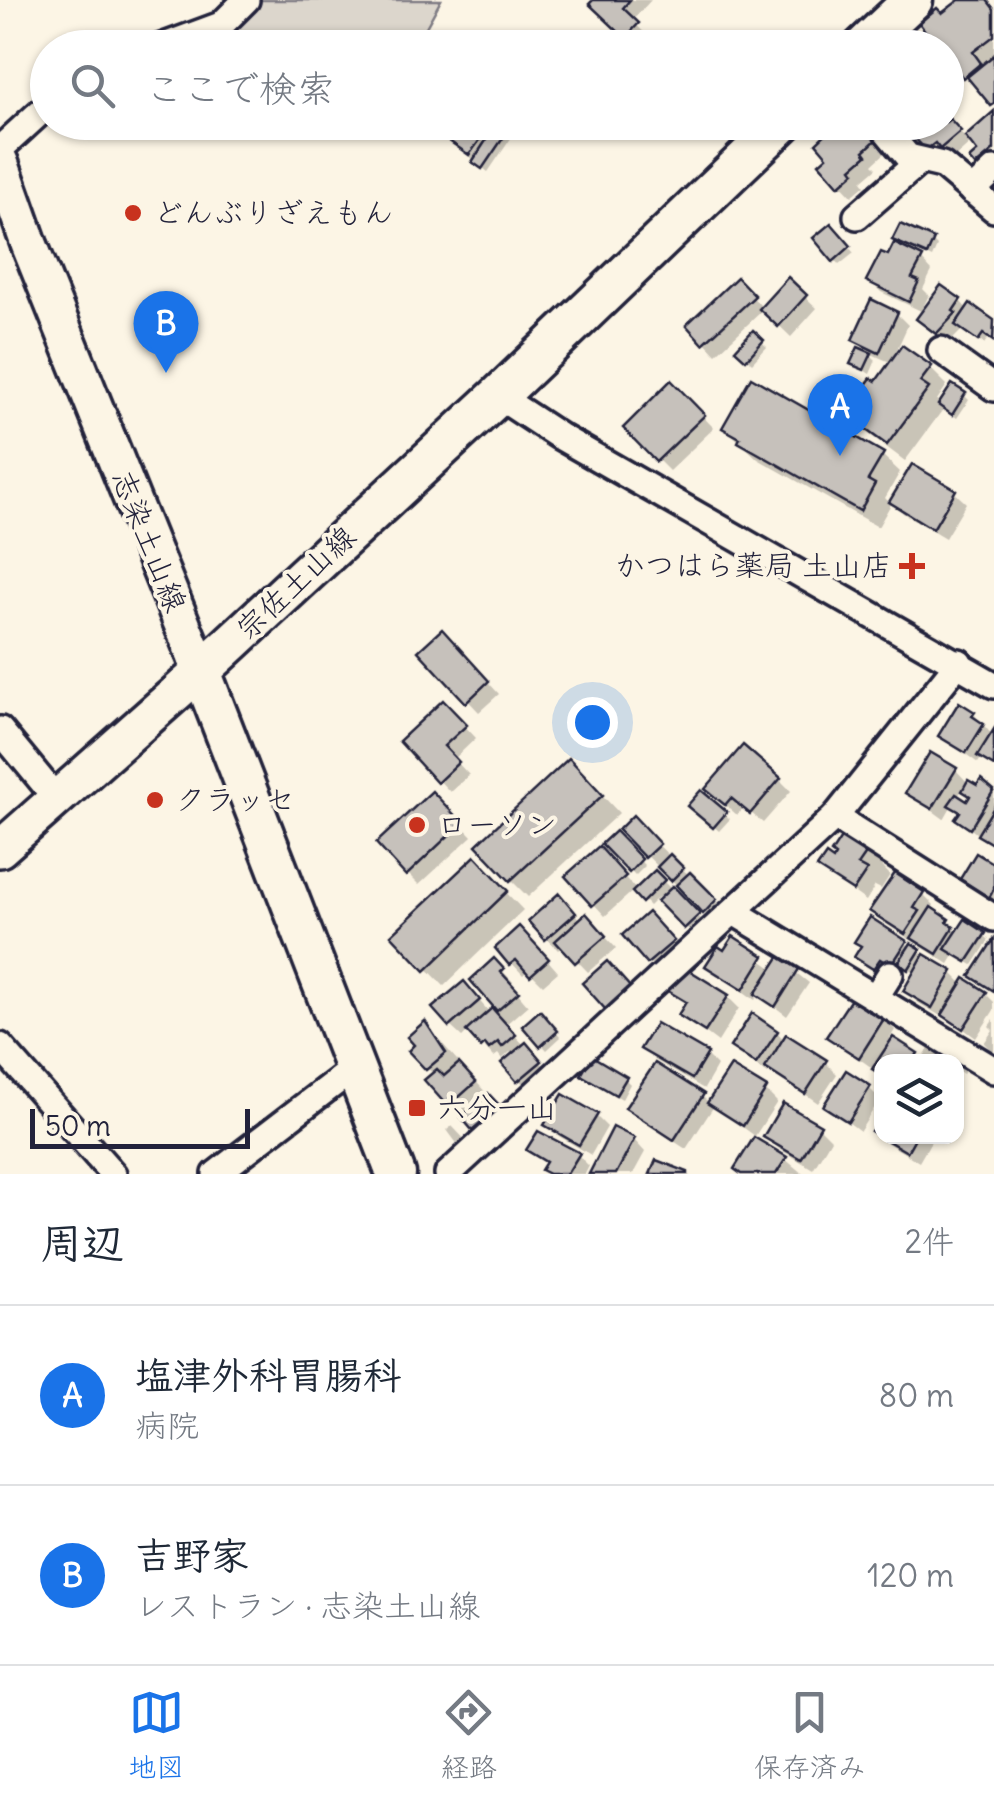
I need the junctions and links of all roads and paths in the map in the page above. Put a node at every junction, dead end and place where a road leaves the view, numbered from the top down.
1 (246, 0) edge
2 (913, 0) edge
3 (208, 30) edge
4 (881, 30) edge
5 (30, 122) edge
6 (765, 140) edge
7 (893, 140) edge
8 (0, 149) edge
9 (940, 159) junction
10 (0, 162) edge
11 (994, 170) edge
12 (972, 191) junction
13 (994, 209) edge
14 (857, 216) dead end
15 (941, 350) dead end
16 (985, 371) edge
17 (498, 396) junction
18 (960, 662) junction
19 (200, 671) junction
20 (994, 684) edge
21 (0, 730) edge
22 (56, 798) junction
23 (835, 817) junction
24 (0, 850) edge
25 (734, 912) junction
26 (994, 918) edge
27 (890, 974) dead end
28 (875, 998) junction
29 (0, 1046) edge
30 (354, 1068) junction
31 (994, 1070) edge
32 (112, 1174) edge
33 (216, 1174) edge
34 (396, 1174) edge
35 (448, 1174) edge

1 - 3 street
2 - 4 main road
5 - 8 street
6 - 17 main road, 宗佐土山線
7 - 9 street
9 - 12 street
9 - 14 street
10 - 19 main road, 志染土山線
11 - 12 street
12 - 13 street
15 - 16 street
17 - 18 street
17 - 19 main road, 宗佐土山線
18 - 20 street
18 - 23 street
19 - 22 main road
19 - 30 main road
21 - 22 street
22 - 24 main road
23 - 25 street
23 - 26 street
25 - 28 street
25 - 35 street
27 - 28 street
28 - 31 street
29 - 32 street
30 - 33 street
30 - 34 main road

